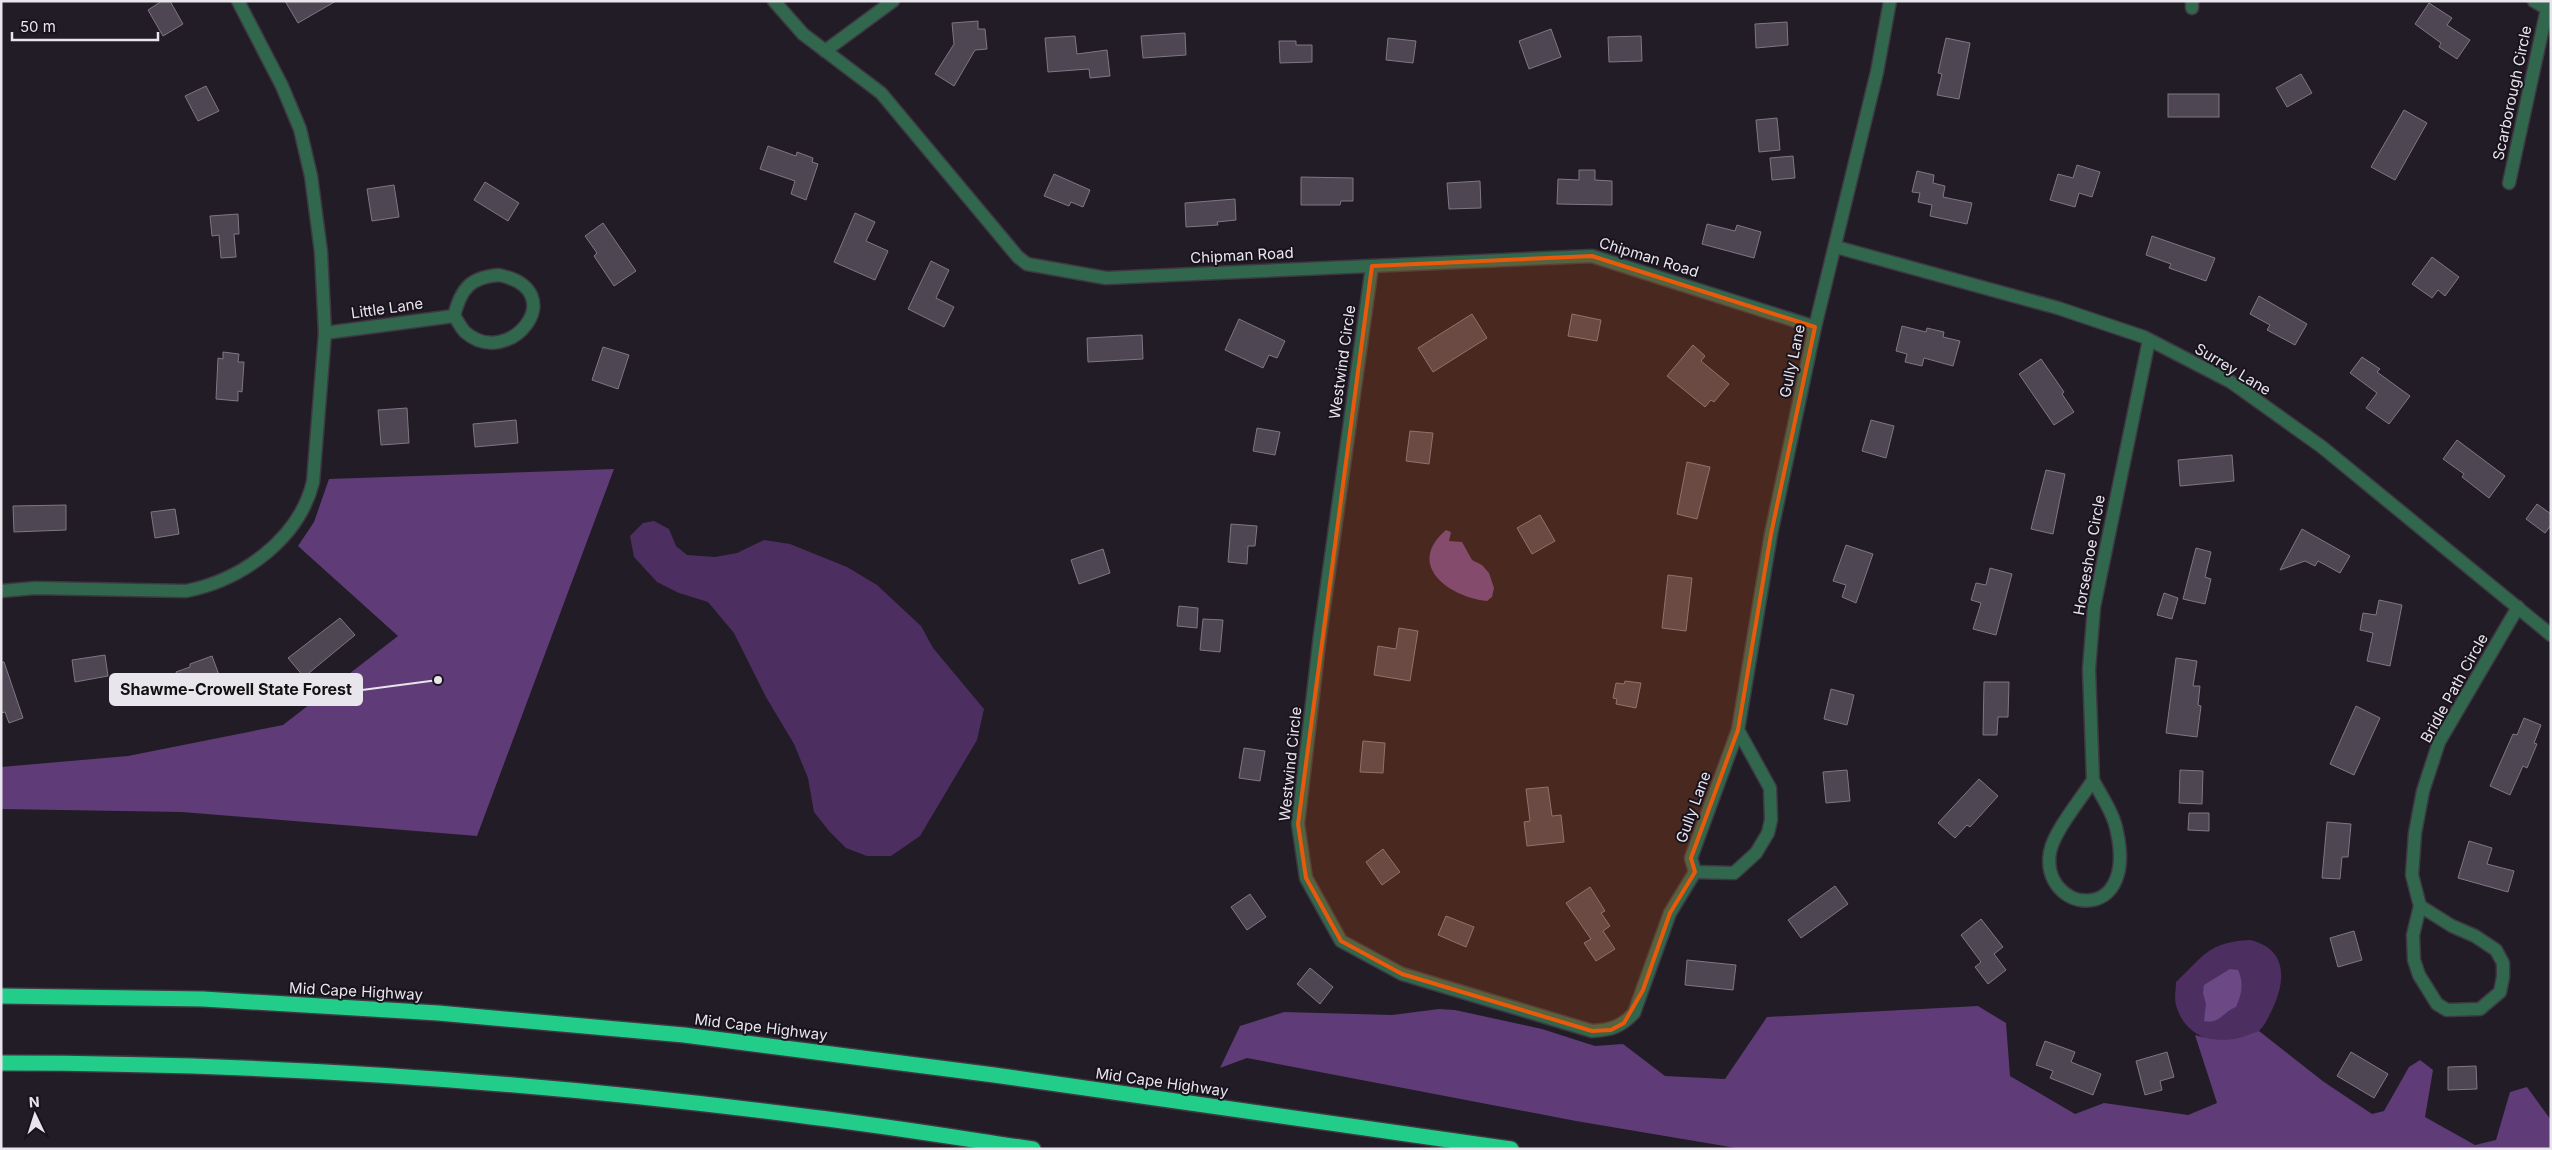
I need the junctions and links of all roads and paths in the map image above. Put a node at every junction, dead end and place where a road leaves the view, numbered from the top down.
1 (238, 1) edge
2 (774, 1) edge
3 (893, 1) edge
4 (1890, 1) edge
5 (2534, 1) edge
6 (2549, 10) edge
7 (825, 51) junction
8 (2509, 183) dead end
9 (1836, 247) junction
10 (1372, 266) junction
11 (454, 316) junction
12 (1815, 327) junction
13 (325, 333) junction
14 (2149, 340) junction
15 (1, 591) edge
16 (2518, 607) junction
17 (2551, 635) edge
18 (1738, 730) junction
19 (2093, 780) junction
20 (1695, 872) junction
21 (2420, 906) junction
22 (1, 996) edge
23 (1, 1063) edge
24 (1033, 1149) edge
25 (1511, 1149) edge

1 - 13 street
2 - 7 street, Chipman Road
3 - 7 street
4 - 9 street, Gully Lane
5 - 6 street
6 - 8 street, Scarborough Circle
7 - 10 street, Chipman Road
9 - 12 street, Gully Lane
9 - 14 street, Surrey Lane
10 - 12 street, Chipman Road
10 - 20 street, Westwind Circle
11 - 11 street
11 - 13 street, Little Lane
12 - 18 street, Gully Lane
13 - 15 street
14 - 16 street, Surrey Lane
14 - 19 street, Horseshoe Circle
16 - 17 street, Surrey Lane
16 - 21 street, Bridle Path Circle
18 - 20 street, Gully Lane
18 - 20 street
19 - 19 street, Horseshoe Circle
21 - 21 street, Bridle Path Circle
22 - 25 highway, Mid Cape Highway
23 - 24 highway

